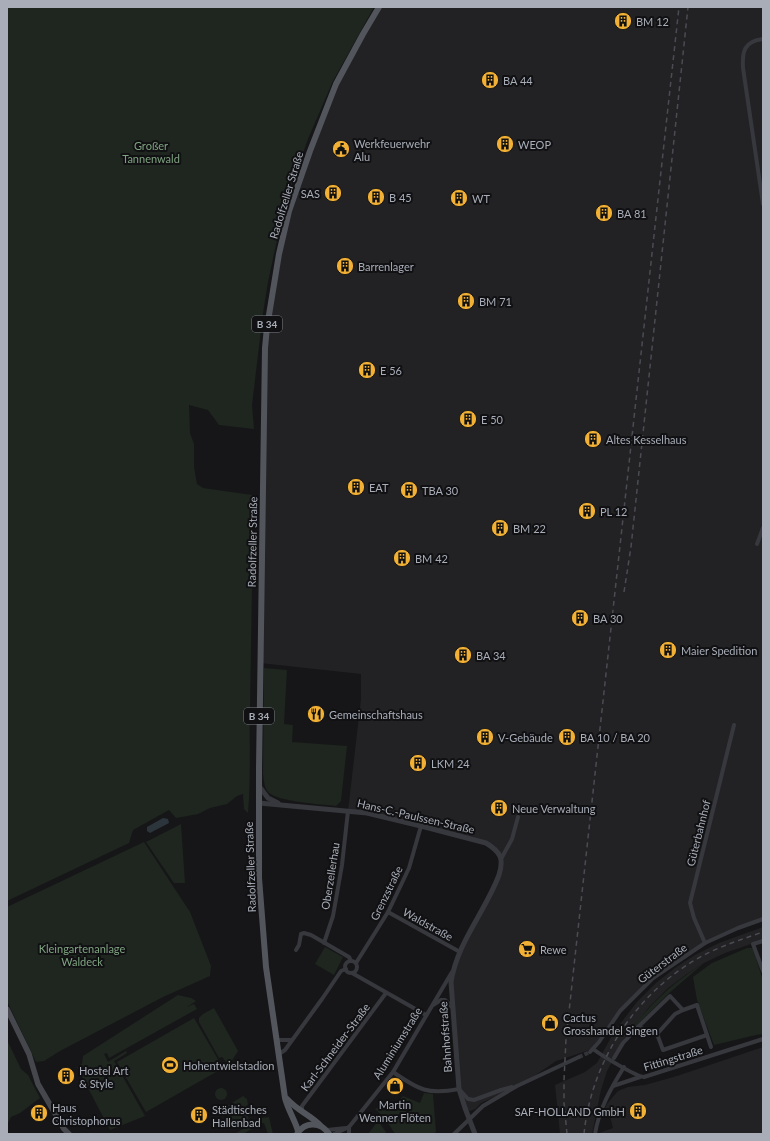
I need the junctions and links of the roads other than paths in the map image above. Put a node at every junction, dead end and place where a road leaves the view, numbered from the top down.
1 (379, 7) edge
2 (763, 39) edge
3 (763, 204) edge
4 (763, 528) edge
5 (757, 544) dead end
6 (734, 725) dead end
7 (259, 784) junction
8 (259, 803) junction
9 (280, 805) junction
10 (348, 811) junction
11 (518, 818) dead end
12 (420, 826) junction
13 (501, 859) junction
14 (388, 912) junction
15 (763, 919) edge
16 (763, 941) edge
17 (324, 943) junction
18 (705, 943) junction
19 (296, 950) dead end
20 (460, 952) junction
21 (351, 961) junction
22 (356, 963) junction
23 (346, 969) junction
24 (763, 971) edge
25 (452, 972) junction
26 (352, 973) junction
27 (451, 982) junction
28 (386, 993) junction
29 (431, 1006) junction
30 (453, 1008) junction
31 (7, 1010) edge
32 (683, 1010) junction
33 (426, 1015) junction
34 (638, 1027) junction
35 (657, 1034) junction
36 (707, 1035) junction
37 (763, 1039) edge
38 (277, 1040) junction
39 (292, 1040) junction
40 (711, 1047) dead end
41 (591, 1050) joint
42 (279, 1054) junction
43 (579, 1056) tunnel mouth
44 (614, 1058) dead end
45 (624, 1067) junction
46 (393, 1072) junction
47 (640, 1077) junction
48 (517, 1086) junction
49 (612, 1086) junction
50 (459, 1089) junction
51 (286, 1098) junction
52 (302, 1112) junction
53 (470, 1118) junction
54 (348, 1127) junction
55 (326, 1130) edge
56 (297, 1133) edge
57 (69, 1134) edge
58 (334, 1134) edge
59 (349, 1134) edge
60 (454, 1134) edge
61 (475, 1134) edge
62 (596, 1134) edge

1 - 7 main road, Radolfzeller Straße / B 34
2 - 3 street
4 - 5 street
6 - 18 street, Güterbahnhof
7 - 8 main road, Radolfzeller Straße / B 34
7 - 9 street
8 - 9 street, Hans-C.-Paulssen-Straße
8 - 38 main road, Radolfzeller Straße / B 34
9 - 10 street, Hans-C.-Paulssen-Straße
10 - 12 street, Hans-C.-Paulssen-Straße
10 - 17 street, Oberzellerhau
11 - 13 street
12 - 13 street, Hans-C.-Paulssen-Straße
12 - 14 street, Grenzstraße
13 - 20 street, Aluminiumstraße
14 - 20 street, Waldstraße
14 - 22 street, Grenzstraße
15 - 18 street, Güterstraße
16 - 24 street
17 - 19 street
17 - 21 street
18 - 41 street, Güterstraße
20 - 25 street, Aluminiumstraße
21 - 22 street
21 - 23 street
22 - 26 street
23 - 26 street
23 - 39 street
25 - 27 street, Aluminiumstraße
25 - 29 street, Aluminiumstraße
26 - 28 street
27 - 29 street, Aluminiumstraße
27 - 30 street, Bahnhofstraße
28 - 33 street
28 - 52 street, Karl-Schneider-Straße
29 - 30 street, Aluminiumstraße
29 - 33 street, Aluminiumstraße
30 - 50 street, Bahnhofstraße
31 - 57 main road
32 - 34 street
32 - 35 street
32 - 36 street
33 - 46 street, Aluminiumstraße
34 - 35 street
34 - 44 street
35 - 36 street
36 - 40 street
37 - 47 street, Fittingstraße
38 - 39 street
38 - 42 main road, Radolfzeller Straße / B 34
39 - 42 street
41 - 45 street, Fittingstraße
42 - 51 main road, Radolfzeller Straße / B 34
43 - 48 street
45 - 47 street, Fittingstraße
45 - 49 street
46 - 50 street
46 - 54 street, Aluminiumstraße
47 - 49 street
48 - 50 street
48 - 53 street
49 - 62 street
50 - 53 street, Bahnhofstraße
51 - 52 main road
51 - 56 main road, Radolfzeller Straße / B 34
52 - 55 main road
53 - 60 street
53 - 61 street
54 - 55 street
54 - 58 street, Aluminiumstraße
54 - 59 street
55 - 56 main road, B 34

